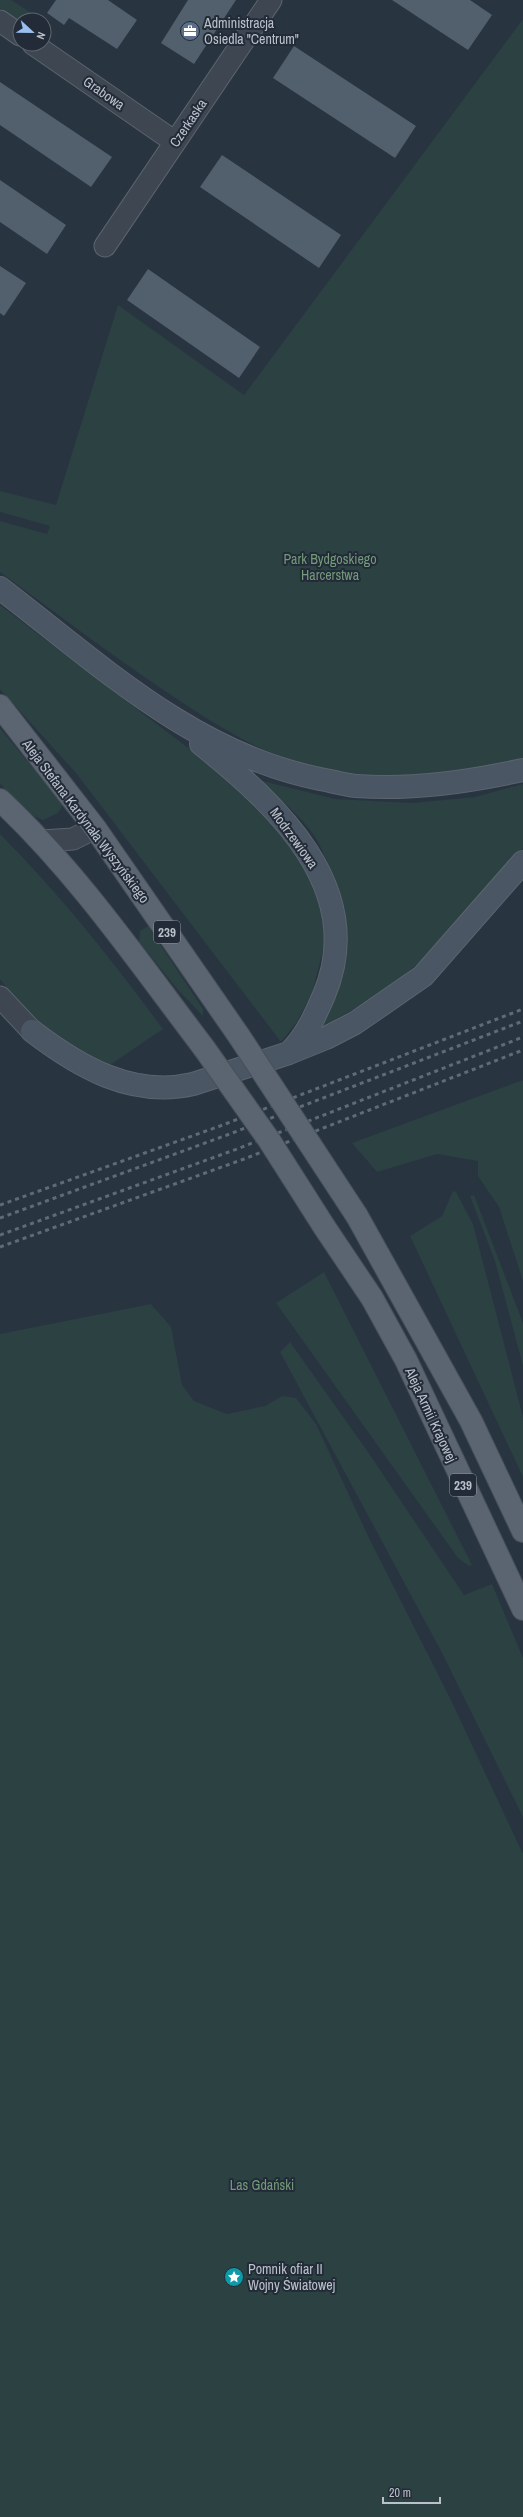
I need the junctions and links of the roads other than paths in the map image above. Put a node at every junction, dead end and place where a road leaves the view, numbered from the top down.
1 (271, 0) edge
2 (0, 21) edge
3 (12, 29) edge
4 (45, 52) edge
5 (175, 142) junction
6 (105, 246) dead end
7 (0, 588) edge
8 (0, 706) edge
9 (156, 709) junction
10 (523, 770) edge
11 (0, 800) edge
12 (95, 828) junction
13 (41, 841) junction
14 (523, 862) edge
15 (0, 998) edge
16 (32, 1031) joint
17 (289, 1053) junction
18 (357, 1216) joint
19 (523, 1531) edge
20 (523, 1609) edge

1 - 5 street, Czerkaska
2 - 3 street
4 - 5 street, Grabowa
5 - 6 street, Czerkaska
7 - 9 street
8 - 12 main road, Aleja Stefana Kardynała Wyszyńskiego / 239
9 - 10 street
9 - 17 street, Modrzewiowa
11 - 13 main road, 239
12 - 13 street
12 - 18 main road, Aleja Stefana Kardynała Wyszyńskiego / 239, bridge
13 - 20 main road, Aleja Armii Krajowej / 239, bridge
14 - 17 street
15 - 16 street
16 - 17 street
18 - 19 main road, Aleja Armii Krajowej / 239

